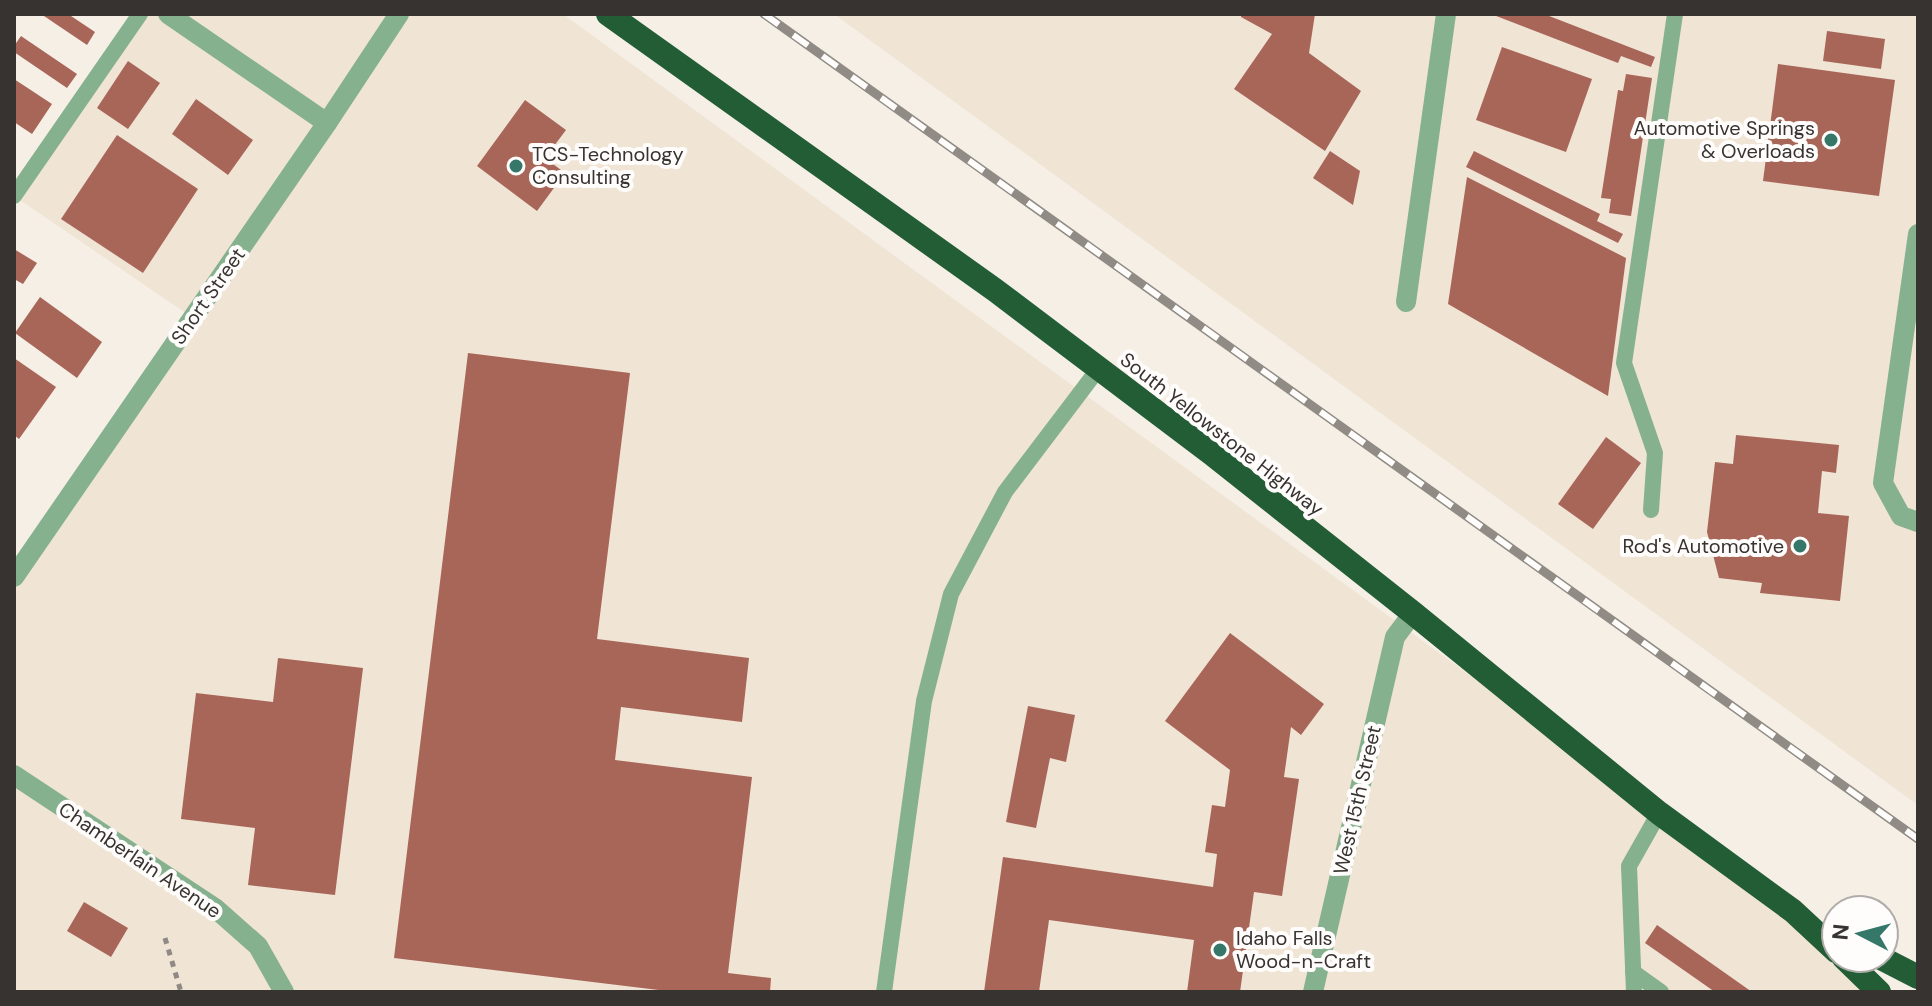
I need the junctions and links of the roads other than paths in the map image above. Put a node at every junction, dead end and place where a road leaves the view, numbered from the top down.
1 (140, 14) edge
2 (168, 14) edge
3 (399, 14) edge
4 (608, 14) edge
5 (1446, 14) edge
6 (1675, 14) edge
7 (327, 123) junction
8 (14, 196) edge
9 (1918, 234) edge
10 (1406, 302) dead end
11 (1099, 368) junction
12 (1651, 510) dead end
13 (1918, 522) edge
14 (14, 577) edge
15 (1413, 613) junction
16 (14, 775) edge
17 (1659, 813) junction
18 (1793, 911) junction
19 (1820, 925) edge
20 (1820, 937) edge
21 (1900, 968) edge
22 (1633, 972) junction
23 (1854, 974) edge
24 (1860, 974) edge
25 (1918, 977) edge
26 (284, 992) edge
27 (884, 992) edge
28 (1313, 992) edge
29 (1634, 992) edge
30 (1661, 992) edge
31 (1869, 992) edge
32 (1879, 992) edge

1 - 8 lane
2 - 7 street
3 - 7 street, Short Street
4 - 11 highway, South Yellowstone Highway
5 - 10 street
6 - 12 lane
7 - 14 street, Short Street
9 - 13 street
11 - 15 highway, South Yellowstone Highway
11 - 27 lane
15 - 17 highway, South Yellowstone Highway
15 - 28 street, West 15th Street
16 - 26 street, Chamberlain Avenue
17 - 18 highway, South Yellowstone Highway
17 - 22 lane
18 - 19 highway, South Yellowstone Highway
18 - 20 highway
21 - 25 highway
22 - 29 lane
22 - 30 lane
23 - 31 highway
24 - 32 highway

